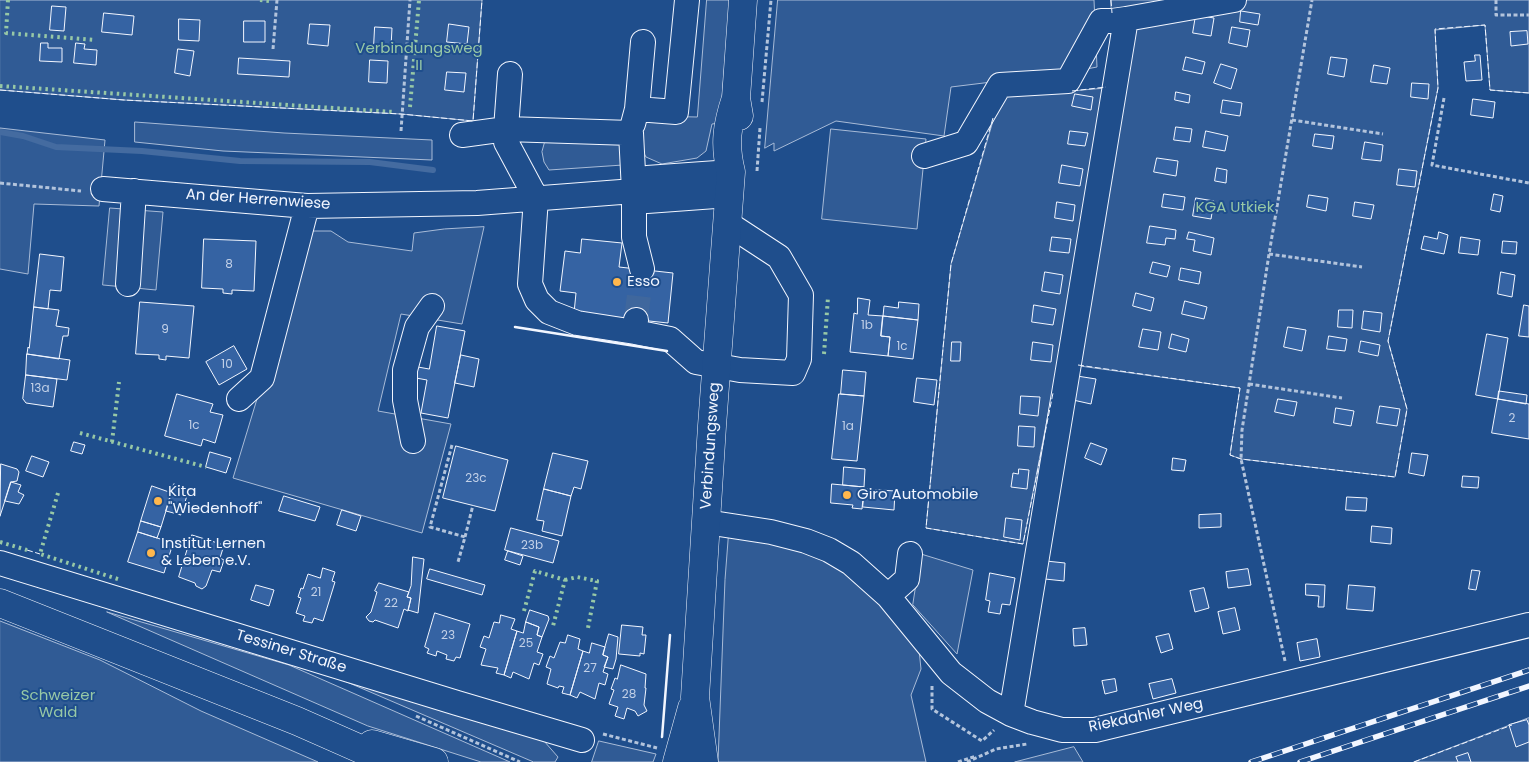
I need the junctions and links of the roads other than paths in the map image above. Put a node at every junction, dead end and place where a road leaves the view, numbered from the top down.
1 (687, 0) edge
2 (743, 0) edge
3 (1234, 0) edge
4 (1126, 19) junction
5 (644, 42) dead end
6 (510, 74) dead end
7 (637, 109) junction
8 (506, 129) junction
9 (631, 133) junction
10 (462, 135) dead end
11 (924, 156) dead end
12 (730, 183) junction
13 (103, 188) road end
14 (134, 191) junction
15 (634, 191) junction
16 (536, 198) junction
17 (307, 206) junction
18 (727, 223) junction
19 (642, 269) tunnel mouth
20 (128, 284) dead end
21 (432, 306) dead end
22 (706, 365) junction
23 (239, 399) dead end
24 (413, 441) dead end
25 (706, 522) junction
26 (910, 554) dead end
27 (0, 563) edge
28 (888, 596) junction
29 (0, 603) edge
30 (1529, 625) edge
31 (695, 697) junction
32 (1011, 714) junction
33 (297, 721) junction
34 (582, 740) dead end
35 (667, 755) edge
36 (390, 762) edge
37 (434, 762) edge
38 (704, 762) edge

1 - 7 street
2 - 12 main road, Verbindungsweg
3 - 4 street
4 - 11 street
4 - 32 street
5 - 7 street
6 - 8 street
7 - 9 street
8 - 9 street
8 - 10 street
8 - 16 street
9 - 15 street
12 - 15 street
12 - 18 main road, Verbindungsweg
13 - 14 street, An der Herrenwiese
14 - 17 street, An der Herrenwiese
14 - 20 street
15 - 16 street
15 - 19 street
16 - 17 street, An der Herrenwiese
16 - 22 street
17 - 23 street
18 - 22 main road, Verbindungsweg
18 - 22 street
21 - 24 street
22 - 25 main road, Verbindungsweg
25 - 28 street, Riekdahler Weg
25 - 31 main road, Verbindungsweg
26 - 28 street
27 - 34 street, Tessiner Straße
28 - 32 street, Riekdahler Weg
29 - 33 main road
30 - 32 street, Riekdahler Weg
31 - 35 main road, Verbindungsweg
31 - 38 main road, Verbindungsweg
33 - 36 main road
33 - 37 main road

